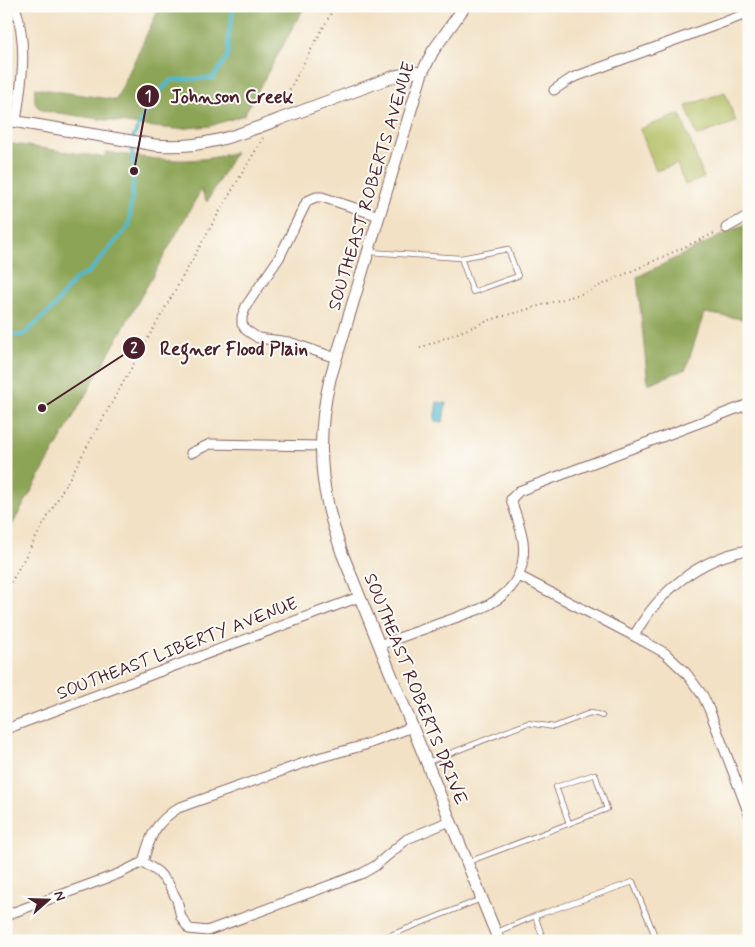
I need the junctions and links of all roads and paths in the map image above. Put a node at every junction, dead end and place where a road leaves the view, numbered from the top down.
1 (14, 6) edge
2 (335, 6) edge
3 (465, 6) edge
4 (749, 13) edge
5 (422, 73) junction
6 (554, 90) dead end
7 (282, 104) dead end
8 (11, 120) edge
9 (266, 134) dead end
10 (749, 215) edge
11 (379, 216) junction
12 (726, 228) joint
13 (368, 252) junction
14 (461, 258) junction
15 (420, 348) dead end
16 (336, 358) junction
17 (749, 404) edge
18 (320, 446) junction
19 (192, 453) dead end
20 (749, 550) edge
21 (519, 576) junction
22 (6, 591) edge
23 (359, 597) junction
24 (634, 636) junction
25 (379, 645) junction
26 (602, 716) dead end
27 (412, 727) junction
28 (6, 729) edge
29 (426, 762) junction
30 (749, 814) edge
31 (450, 821) junction
32 (569, 823) junction
33 (143, 862) junction
34 (467, 862) junction
35 (482, 899) junction
36 (6, 915) edge
37 (534, 916) junction
38 (498, 937) edge
39 (376, 941) edge
40 (544, 941) edge
41 (657, 941) edge

1 - 8 street
2 - 7 path
3 - 5 street, SOUTHEAST ROBERTS AVENUE
4 - 6 street
5 - 8 street
5 - 11 street, SOUTHEAST ROBERTS AVENUE
9 - 22 path
10 - 12 street
11 - 13 street, SOUTHEAST ROBERTS AVENUE
11 - 16 street
12 - 15 path
13 - 14 lane
13 - 16 street, SOUTHEAST ROBERTS AVENUE
14 - 14 lane
16 - 18 street, SOUTHEAST ROBERTS AVENUE
17 - 21 street
18 - 19 street
18 - 23 street, SOUTHEAST ROBERTS DRIVE
20 - 24 street
21 - 24 street
21 - 25 street
23 - 25 street, SOUTHEAST ROBERTS DRIVE
23 - 28 street, SOUTHEAST LIBERTY AVENUE
24 - 30 street
25 - 27 street, SOUTHEAST ROBERTS DRIVE
26 - 29 lane
27 - 29 street, SOUTHEAST ROBERTS DRIVE
27 - 33 street
29 - 31 street, SOUTHEAST ROBERTS DRIVE
31 - 33 street
31 - 34 street, SOUTHEAST ROBERTS DRIVE
32 - 32 lane
32 - 34 lane
33 - 36 street
34 - 35 street, SOUTHEAST ROBERTS DRIVE
35 - 38 street, SOUTHEAST ROBERTS DRIVE
35 - 39 lane
37 - 38 lane
37 - 40 lane
37 - 41 lane

